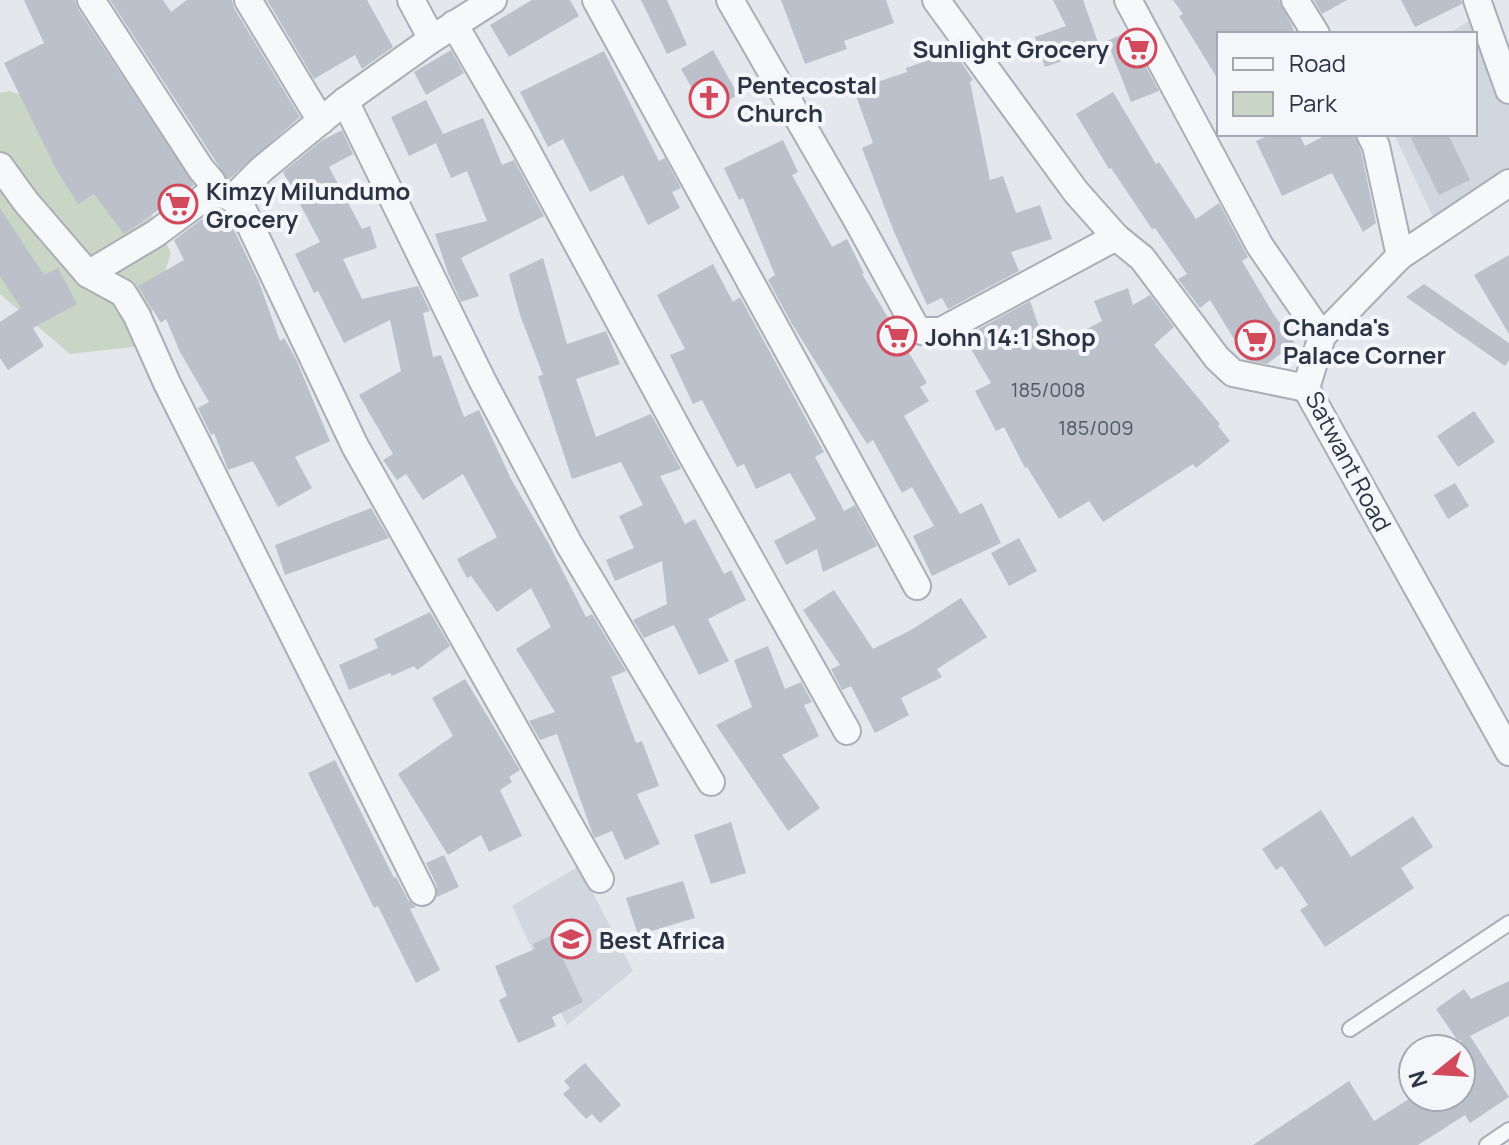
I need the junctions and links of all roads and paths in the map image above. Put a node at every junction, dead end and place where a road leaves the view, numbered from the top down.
1 (91, 0) edge
2 (248, 0) edge
3 (411, 0) edge
4 (493, 0) edge
5 (596, 0) edge
6 (730, 0) edge
7 (936, 0) edge
8 (1128, 0) edge
9 (1295, 0) edge
10 (1487, 3) edge
11 (454, 24) junction
12 (1315, 32) edge
13 (432, 39) junction
14 (1509, 90) edge
15 (345, 101) junction
16 (321, 121) junction
17 (1371, 136) edge
18 (0, 166) edge
19 (1509, 183) edge
20 (221, 195) junction
21 (1116, 237) junction
22 (1400, 256) junction
23 (88, 274) junction
24 (1322, 336) junction
25 (1306, 388) junction
26 (917, 586) dead end
27 (847, 731) dead end
28 (1509, 752) edge
29 (711, 782) dead end
30 (600, 879) dead end
31 (422, 892) dead end
32 (1509, 923) edge
33 (1350, 1029) dead end
34 (1509, 1130) edge
35 (1487, 1145) edge

1 - 20 street
2 - 16 street
3 - 13 street
4 - 11 street
5 - 26 street
6 - 21 street
7 - 21 street
8 - 24 street
9 - 12 street
10 - 14 street
11 - 13 street
11 - 27 street
13 - 15 street
15 - 16 street
15 - 29 street
16 - 20 street
17 - 22 street
18 - 23 street
19 - 22 street, Satwant Road
20 - 23 street
20 - 30 street
21 - 25 street
22 - 24 street, Satwant Road
23 - 31 street
24 - 25 street, Satwant Road
25 - 28 street, Satwant Road
32 - 33 lane
34 - 35 lane

